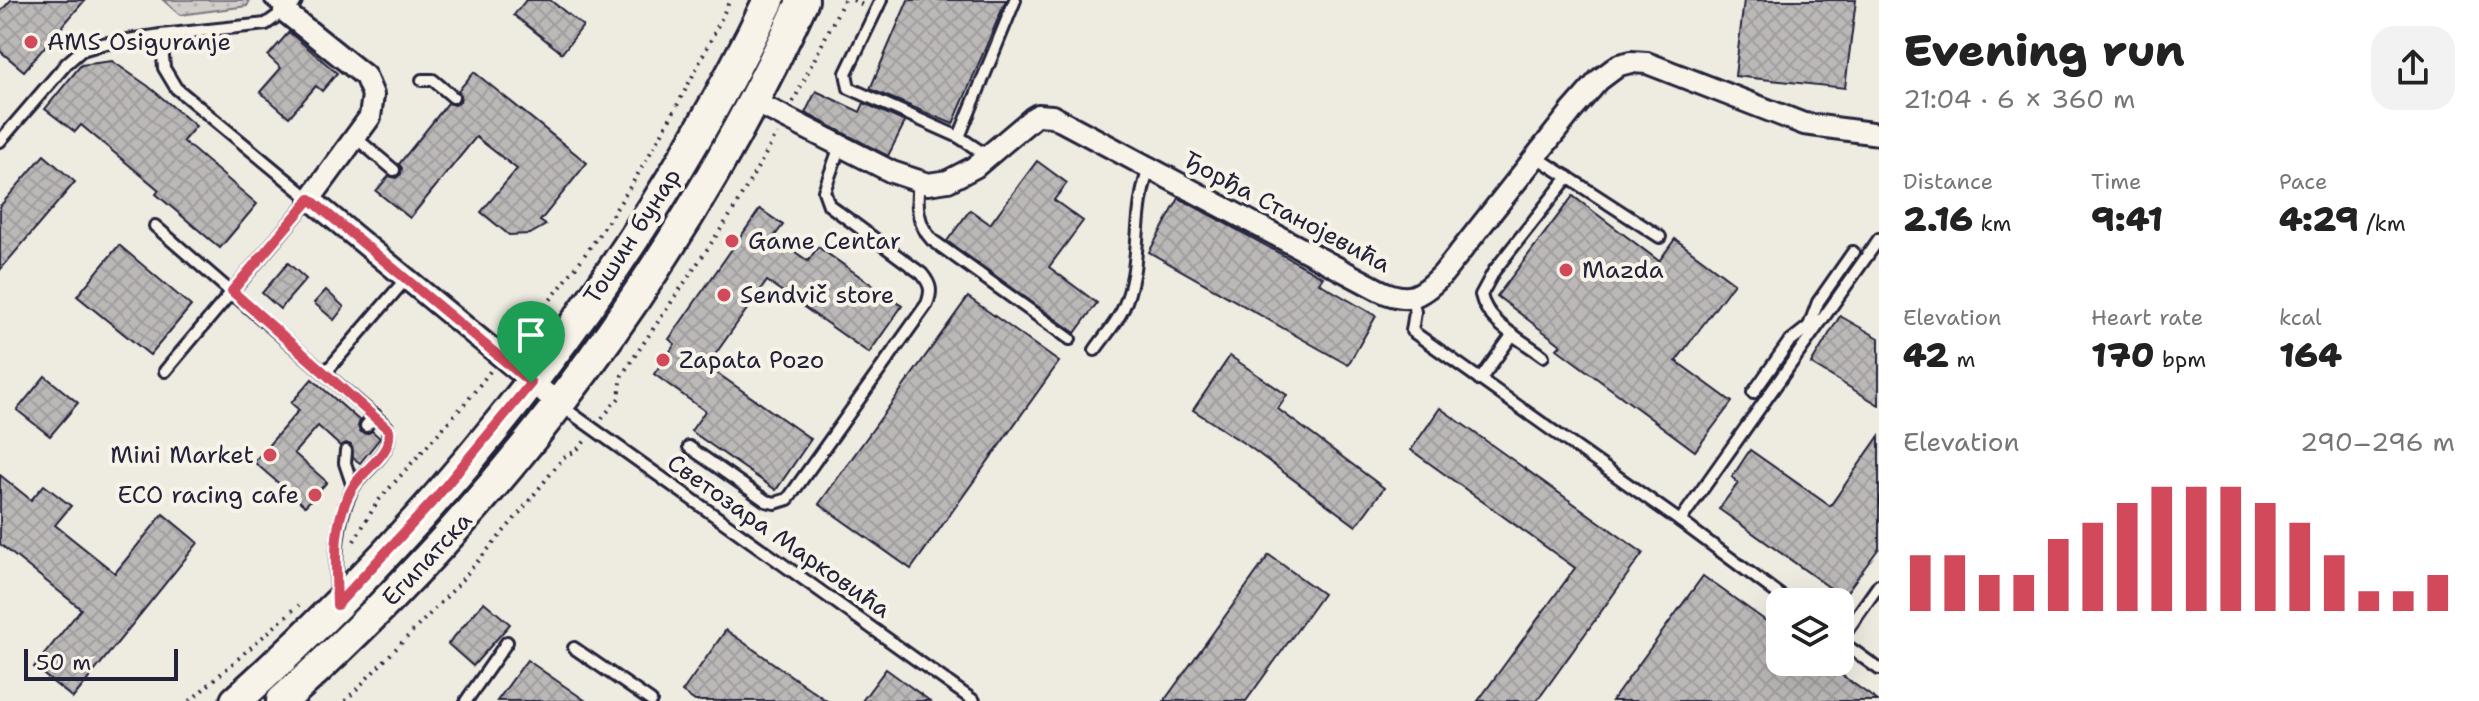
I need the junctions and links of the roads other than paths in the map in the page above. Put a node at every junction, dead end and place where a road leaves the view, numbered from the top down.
1 (769, 0) edge
2 (803, 0) edge
3 (881, 0) edge
4 (1015, 0) edge
5 (282, 4) edge
6 (161, 35) junction
7 (422, 80) dead end
8 (453, 97) dead end
9 (753, 101) junction
10 (1879, 134) edge
11 (959, 137) junction
12 (356, 138) junction
13 (0, 141) edge
14 (840, 146) junction
15 (1535, 156) junction
16 (989, 157) junction
17 (1149, 169) junction
18 (394, 170) dead end
19 (1568, 177) junction
20 (919, 182) junction
21 (310, 199) junction
22 (155, 226) dead end
23 (1660, 237) dead end
24 (1879, 239) edge
25 (1853, 252) dead end
26 (405, 280) junction
27 (232, 291) junction
28 (1412, 297) junction
29 (1826, 313) junction
30 (1809, 326) junction
31 (1513, 334) junction
32 (1070, 339) dead end
33 (1802, 347) junction
34 (1095, 350) dead end
35 (1543, 356) dead end
36 (165, 371) dead end
37 (326, 372) junction
38 (1480, 380) junction
39 (531, 383) junction
40 (1753, 393) dead end
41 (560, 405) junction
42 (375, 415) junction
43 (366, 426) dead end
44 (689, 447) dead end
45 (346, 451) dead end
46 (353, 487) junction
47 (1680, 521) junction
48 (1879, 585) edge
49 (1770, 588) edge
50 (337, 605) junction
51 (1854, 620) edge
52 (507, 642) dead end
53 (574, 648) dead end
54 (1854, 650) edge
55 (1879, 669) edge
56 (236, 701) edge
57 (282, 701) edge
58 (466, 701) edge
59 (651, 701) edge
60 (974, 701) edge

1 - 39 main road, Тошин бунар
2 - 9 main road, Тошин бунар
3 - 11 lane
4 - 11 lane
5 - 6 lane
5 - 12 street
6 - 13 lane
6 - 21 lane
7 - 8 lane
9 - 14 street
9 - 41 main road, Тошин бунар
10 - 15 street, Ђорђа Станојевића
11 - 16 lane
12 - 18 lane
12 - 21 street
14 - 20 street
14 - 44 lane
15 - 19 lane
15 - 28 street, Ђорђа Станојевића
16 - 17 street, Ђорђа Станојевића
16 - 20 street, Ђорђа Станојевића
17 - 28 street, Ђорђа Станојевића
17 - 34 lane
19 - 23 lane
19 - 31 lane
20 - 32 lane
21 - 26 street
21 - 27 lane
22 - 27 lane
24 - 29 lane
25 - 30 lane
26 - 37 lane
26 - 39 street
27 - 36 lane
27 - 37 lane
28 - 38 lane
29 - 30 lane
29 - 33 lane
30 - 33 lane
30 - 40 lane
31 - 35 lane
31 - 38 lane
33 - 47 lane
37 - 42 lane
38 - 47 lane
39 - 41 street
39 - 50 main road, Египатска
41 - 57 main road, Египатска
41 - 60 lane, Светозара Марковића
42 - 43 lane
42 - 46 lane
45 - 46 lane
46 - 50 lane
47 - 49 lane
48 - 51 lane
50 - 56 main road, Египатска
52 - 58 lane
53 - 59 lane
54 - 55 lane

